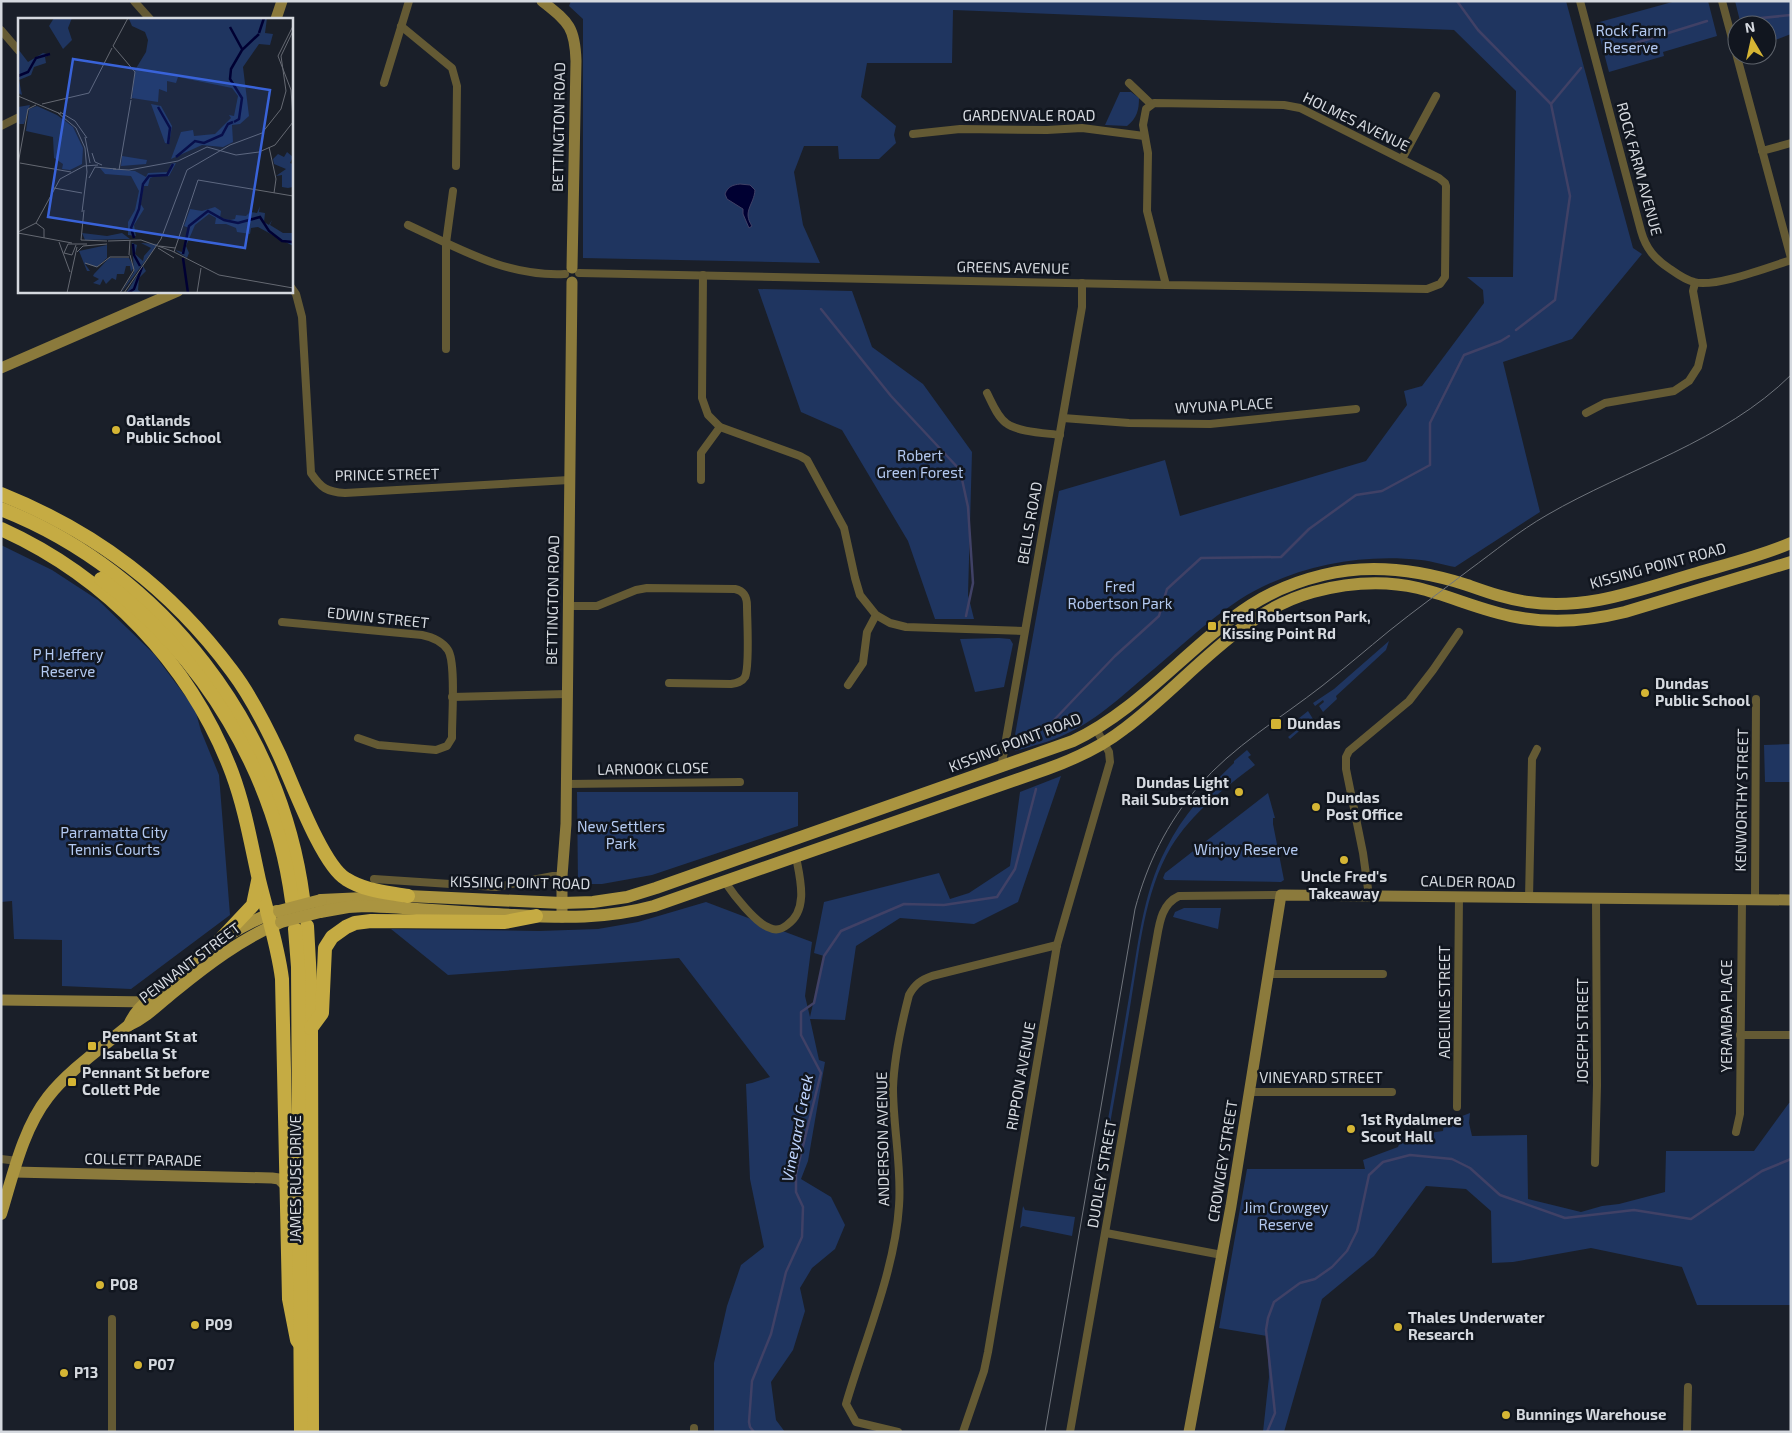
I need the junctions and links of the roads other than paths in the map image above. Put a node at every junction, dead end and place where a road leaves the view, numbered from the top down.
1 (134, 1) edge
2 (282, 1) edge
3 (409, 1) edge
4 (542, 1) edge
5 (1580, 1) edge
6 (1722, 1) edge
7 (149, 18) edge
8 (276, 18) edge
9 (402, 26) junction
10 (1, 30) edge
11 (18, 50) edge
12 (384, 83) dead end
13 (1129, 83) dead end
14 (1436, 96) dead end
15 (1151, 104) junction
16 (18, 118) edge
17 (1, 126) edge
18 (913, 134) dead end
19 (1144, 136) junction
20 (1791, 143) edge
21 (1762, 151) junction
22 (1402, 159) junction
23 (456, 166) dead end
24 (453, 191) dead end
25 (408, 225) dead end
26 (446, 242) junction
27 (1791, 259) edge
28 (572, 274) junction
29 (703, 275) junction
30 (1443, 281) joint
31 (1082, 283) junction
32 (1695, 283) junction
33 (1166, 285) junction
34 (292, 288) edge
35 (176, 292) edge
36 (446, 349) dead end
37 (1, 368) edge
38 (987, 393) dead end
39 (1356, 409) dead end
40 (1586, 413) dead end
41 (1063, 418) junction
42 (720, 427) junction
43 (1060, 435) junction
44 (569, 480) junction
45 (701, 480) dead end
46 (1, 494) edge
47 (1, 508) edge
48 (1, 522) edge
49 (1, 529) edge
50 (1791, 543) edge
51 (1791, 562) edge
52 (568, 606) junction
53 (876, 615) junction
54 (282, 622) dead end
55 (1024, 631) junction
56 (1459, 632) dead end
57 (669, 682) dead end
58 (848, 685) dead end
59 (567, 694) junction
60 (452, 697) junction
61 (1756, 699) dead end
62 (1096, 729) junction
63 (358, 738) dead end
64 (1104, 743) junction
65 (1537, 749) dead end
66 (1001, 768) junction
67 (740, 782) dead end
68 (566, 784) junction
69 (796, 857) junction
70 (562, 876) junction
71 (259, 878) junction
72 (374, 879) dead end
73 (725, 882) junction
74 (1281, 895) junction
75 (408, 896) junction
76 (1369, 896) junction
77 (1459, 897) junction
78 (1529, 898) junction
79 (1596, 899) junction
80 (1742, 900) junction
81 (1755, 900) junction
82 (1791, 900) edge
83 (562, 903) junction
84 (321, 906) junction
85 (536, 916) junction
86 (562, 917) junction
87 (274, 919) junction
88 (1160, 921) joint
89 (220, 940) junction
90 (1057, 945) junction
91 (1269, 974) junction
92 (1383, 974) dead end
93 (1, 1000) edge
94 (147, 1001) junction
95 (160, 1004) junction
96 (129, 1024) junction
97 (311, 1028) junction
98 (1740, 1035) junction
99 (1791, 1035) edge
100 (1249, 1092) junction
101 (1392, 1092) dead end
102 (1457, 1107) dead end
103 (1736, 1132) dead end
104 (1, 1160) edge
105 (1595, 1163) dead end
106 (16, 1166) junction
107 (286, 1167) junction
108 (272, 1178) junction
109 (287, 1188) junction
110 (1, 1214) edge
111 (1106, 1233) junction
112 (1222, 1255) junction
113 (112, 1319) dead end
114 (300, 1344) junction
115 (1688, 1387) dead end
116 (893, 1431) edge
117 (112, 1432) edge
118 (301, 1432) edge
119 (312, 1432) edge
120 (963, 1432) edge
121 (1070, 1432) edge
122 (1189, 1432) edge
123 (1688, 1432) edge

1 - 7 street
2 - 8 street
3 - 9 street
4 - 28 street, BETTINGTON ROAD
5 - 32 street, ROCK FARM AVENUE
6 - 21 street
9 - 12 street
9 - 23 street
10 - 11 street
13 - 15 street
14 - 22 street
15 - 19 street
15 - 22 street, HOLMES AVENUE
16 - 17 street
18 - 19 street, GARDENVALE ROAD
19 - 33 street
20 - 21 street
21 - 27 street
22 - 30 street, HOLMES AVENUE
24 - 26 street
25 - 26 street, GREENS AVENUE
26 - 28 street, GREENS AVENUE
26 - 36 street
27 - 32 street
28 - 29 street, GREENS AVENUE
28 - 44 street, BETTINGTON ROAD
29 - 31 street, GREENS AVENUE
29 - 42 street
30 - 33 street, GREENS AVENUE
31 - 33 street, GREENS AVENUE
31 - 41 street, BELLS ROAD
32 - 40 street
34 - 44 street, PRINCE STREET
35 - 37 street
38 - 43 street
39 - 41 street, WYUNA PLACE
41 - 43 street, BELLS ROAD
42 - 45 street
42 - 53 street
43 - 55 street, BELLS ROAD
44 - 52 street, BETTINGTON ROAD
46 - 75 highway
47 - 48 highway
49 - 71 highway
50 - 62 main road, KISSING POINT ROAD
51 - 64 main road, KISSING POINT ROAD
52 - 57 street
52 - 59 street, BETTINGTON ROAD
53 - 55 street
53 - 58 street
54 - 60 street, EDWIN STREET
55 - 66 street, BELLS ROAD
56 - 76 street
59 - 60 street
59 - 68 street, BETTINGTON ROAD
60 - 63 street, EDWIN STREET
61 - 81 street, KENWORTHY STREET
62 - 64 street, RIPPON AVENUE
62 - 66 main road, KISSING POINT ROAD
64 - 69 main road, KISSING POINT ROAD
64 - 90 street, RIPPON AVENUE
65 - 78 street
66 - 83 main road, KISSING POINT ROAD
67 - 68 street, LARNOOK CLOSE
68 - 70 street, BETTINGTON ROAD
69 - 73 main road, KISSING POINT ROAD
69 - 73 street
70 - 72 street
70 - 83 street, BETTINGTON ROAD
71 - 87 highway
71 - 89 highway
73 - 86 main road, KISSING POINT ROAD
74 - 76 street, CALDER ROAD
74 - 88 street, CALDER ROAD
74 - 91 street, CROWGEY STREET
75 - 83 main road, KISSING POINT ROAD
75 - 84 main road, KISSING POINT ROAD
76 - 77 street, CALDER ROAD
77 - 78 street, CALDER ROAD
77 - 102 street, ADELINE STREET
78 - 79 street, CALDER ROAD
79 - 80 street, CALDER ROAD
79 - 105 street, JOSEPH STREET
80 - 81 street, CALDER ROAD
80 - 98 street, YERAMBA PLACE
81 - 82 street, CALDER ROAD
83 - 86 street, BETTINGTON ROAD
84 - 85 main road, KISSING POINT ROAD
84 - 87 main road, KISSING POINT ROAD, bridge
85 - 86 main road, KISSING POINT ROAD
85 - 97 highway
87 - 89 main road, PENNANT STREET
87 - 95 main road, PENNANT STREET
87 - 107 highway
88 - 111 street, DUDLEY STREET
89 - 94 main road, PENNANT STREET
90 - 116 street, ANDERSON AVENUE
90 - 120 street, RIPPON AVENUE
91 - 92 street
91 - 100 street, CROWGEY STREET
93 - 94 street
94 - 95 street
94 - 96 main road, PENNANT STREET
95 - 96 main road, PENNANT STREET
96 - 106 main road, PENNANT STREET
97 - 114 highway, JAMES RUSE DRIVE
97 - 119 highway, JAMES RUSE DRIVE
98 - 99 street
98 - 103 street, YERAMBA PLACE
100 - 101 street, VINEYARD STREET
100 - 112 street, CROWGEY STREET
104 - 106 street
106 - 108 street, COLLETT PARADE
106 - 110 main road, PENNANT STREET
107 - 108 street
107 - 109 highway
108 - 109 street
109 - 114 highway
111 - 112 street
111 - 121 street, DUDLEY STREET
112 - 122 street, CROWGEY STREET
113 - 117 street
114 - 118 highway, JAMES RUSE DRIVE
115 - 123 street

